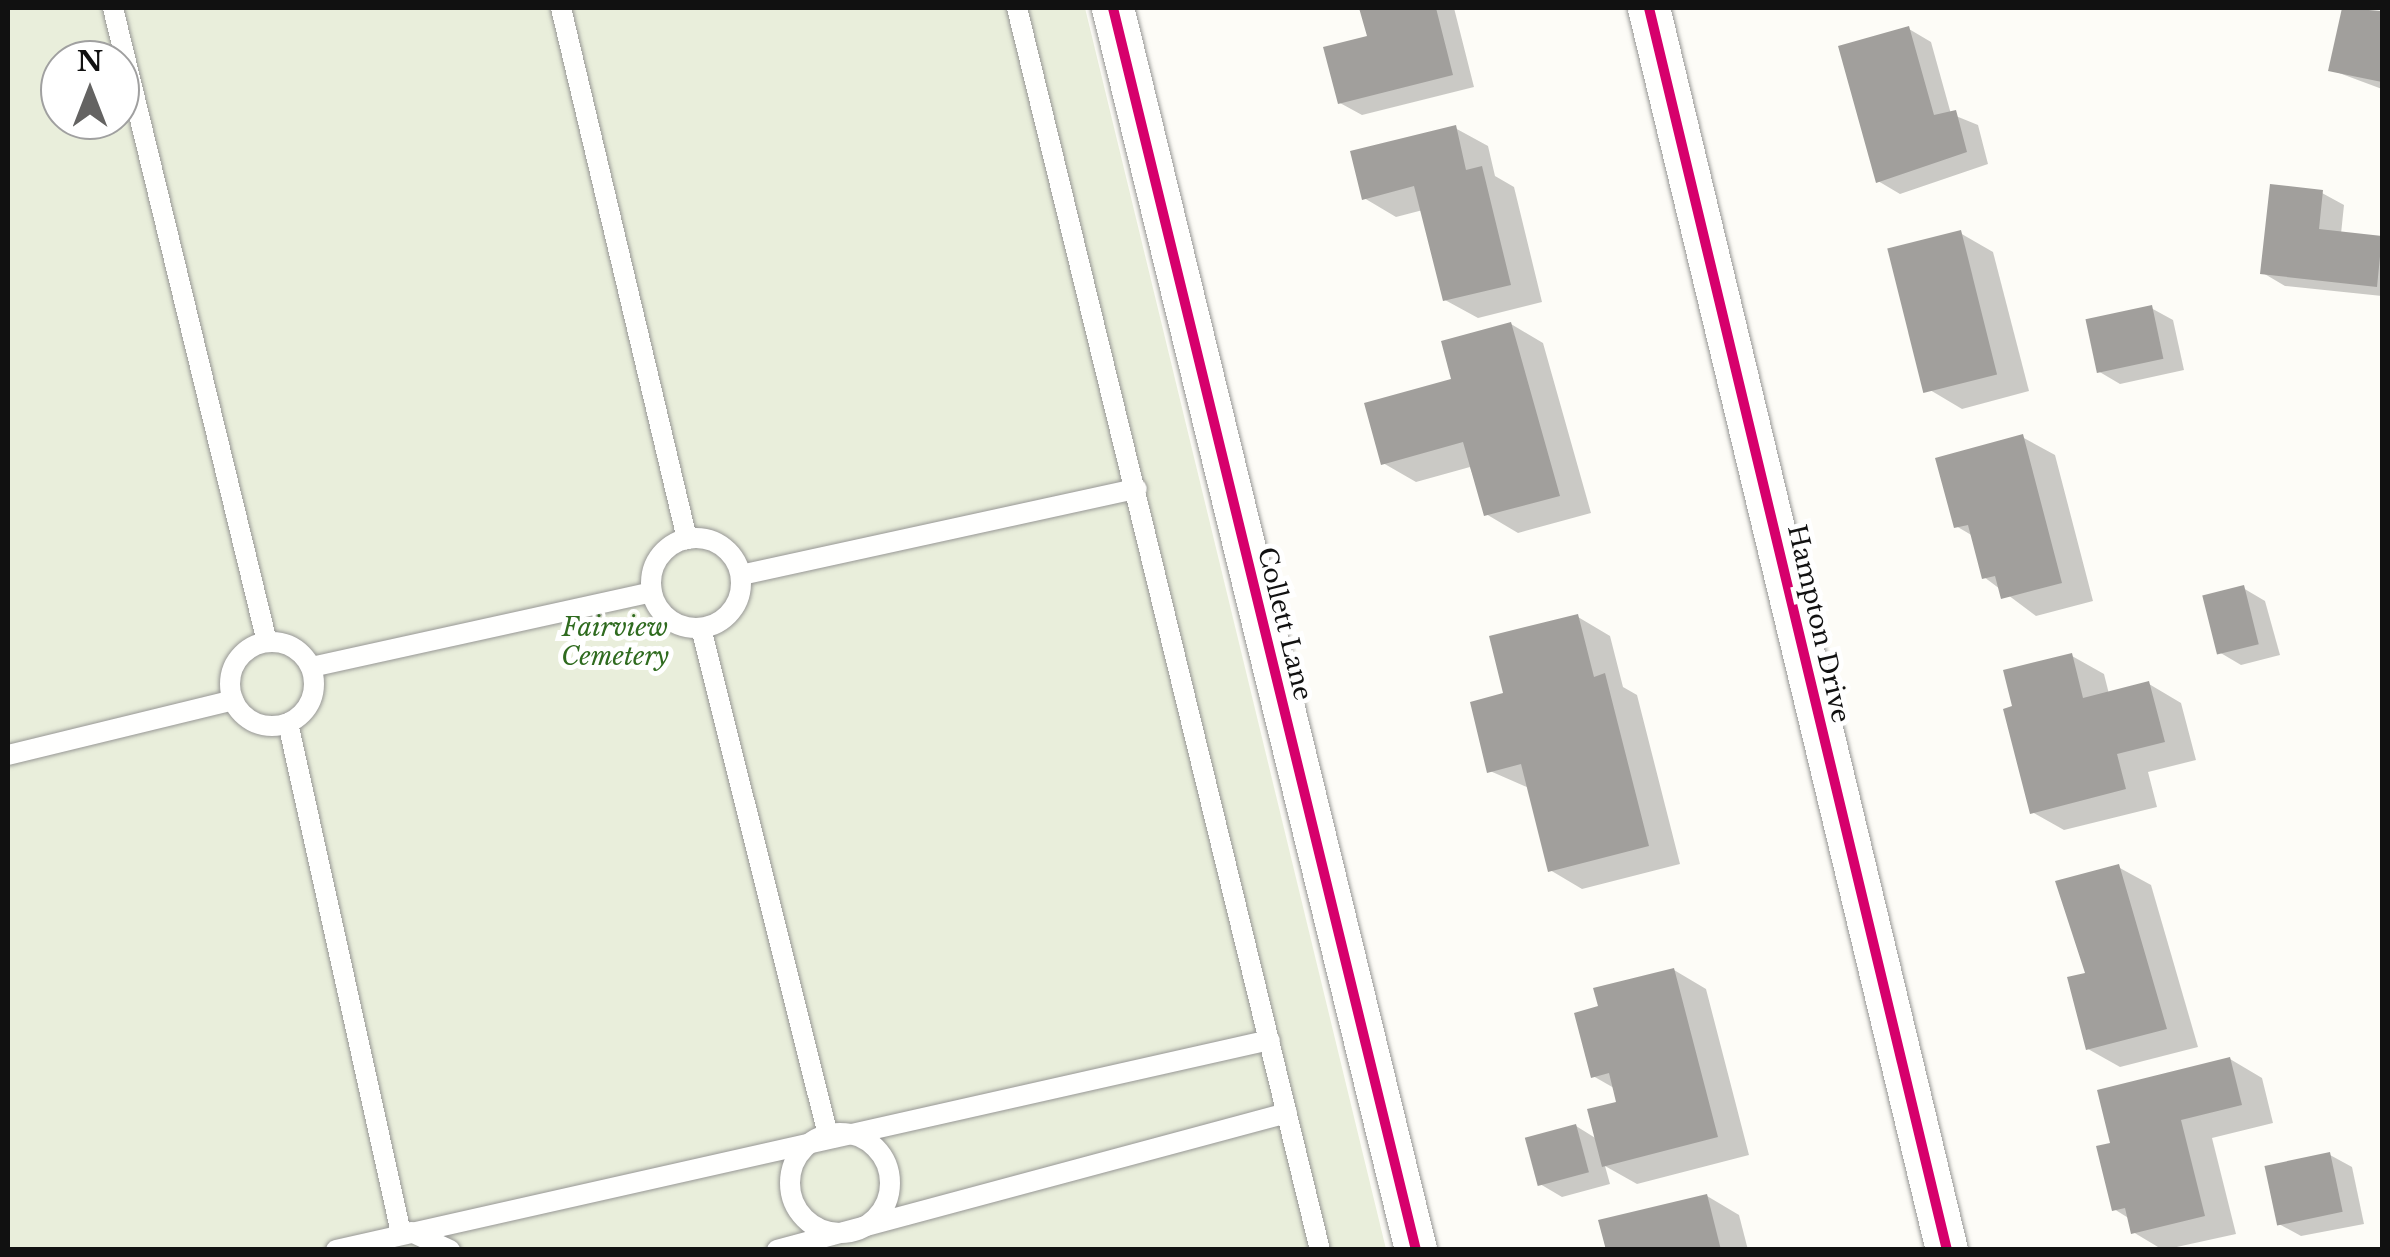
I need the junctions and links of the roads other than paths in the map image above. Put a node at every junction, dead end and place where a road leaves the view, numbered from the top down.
1 (114, 8) edge
2 (560, 8) edge
3 (1017, 8) edge
4 (1113, 8) edge
5 (1649, 8) edge
6 (1137, 489) junction
7 (687, 539) junction
8 (741, 575) junction
9 (652, 592) junction
10 (700, 628) junction
11 (267, 642) junction
12 (311, 667) junction
13 (233, 700) junction
14 (288, 723) junction
15 (8, 756) edge
16 (1270, 1040) junction
17 (1287, 1114) junction
18 (828, 1135) junction
19 (401, 1233) junction
20 (852, 1241) edge
21 (336, 1250) edge
22 (374, 1250) edge
23 (450, 1250) edge
24 (776, 1250) edge
25 (1320, 1250) edge
26 (1416, 1250) edge
27 (1947, 1250) edge

1 - 11 lane
2 - 7 lane
3 - 6 lane
4 - 26 street, Collett Lane
5 - 27 street, Hampton Drive
6 - 8 lane
6 - 16 lane
7 - 8 lane
7 - 9 lane
8 - 10 lane
9 - 10 lane
9 - 12 lane
10 - 18 lane
11 - 12 lane
11 - 13 lane
12 - 14 lane
13 - 14 lane
13 - 15 lane
14 - 19 lane
16 - 17 lane
16 - 18 lane
17 - 20 lane
17 - 25 lane
18 - 19 lane
18 - 20 lane
18 - 20 lane
19 - 21 lane
19 - 22 lane
19 - 23 lane
20 - 24 lane

